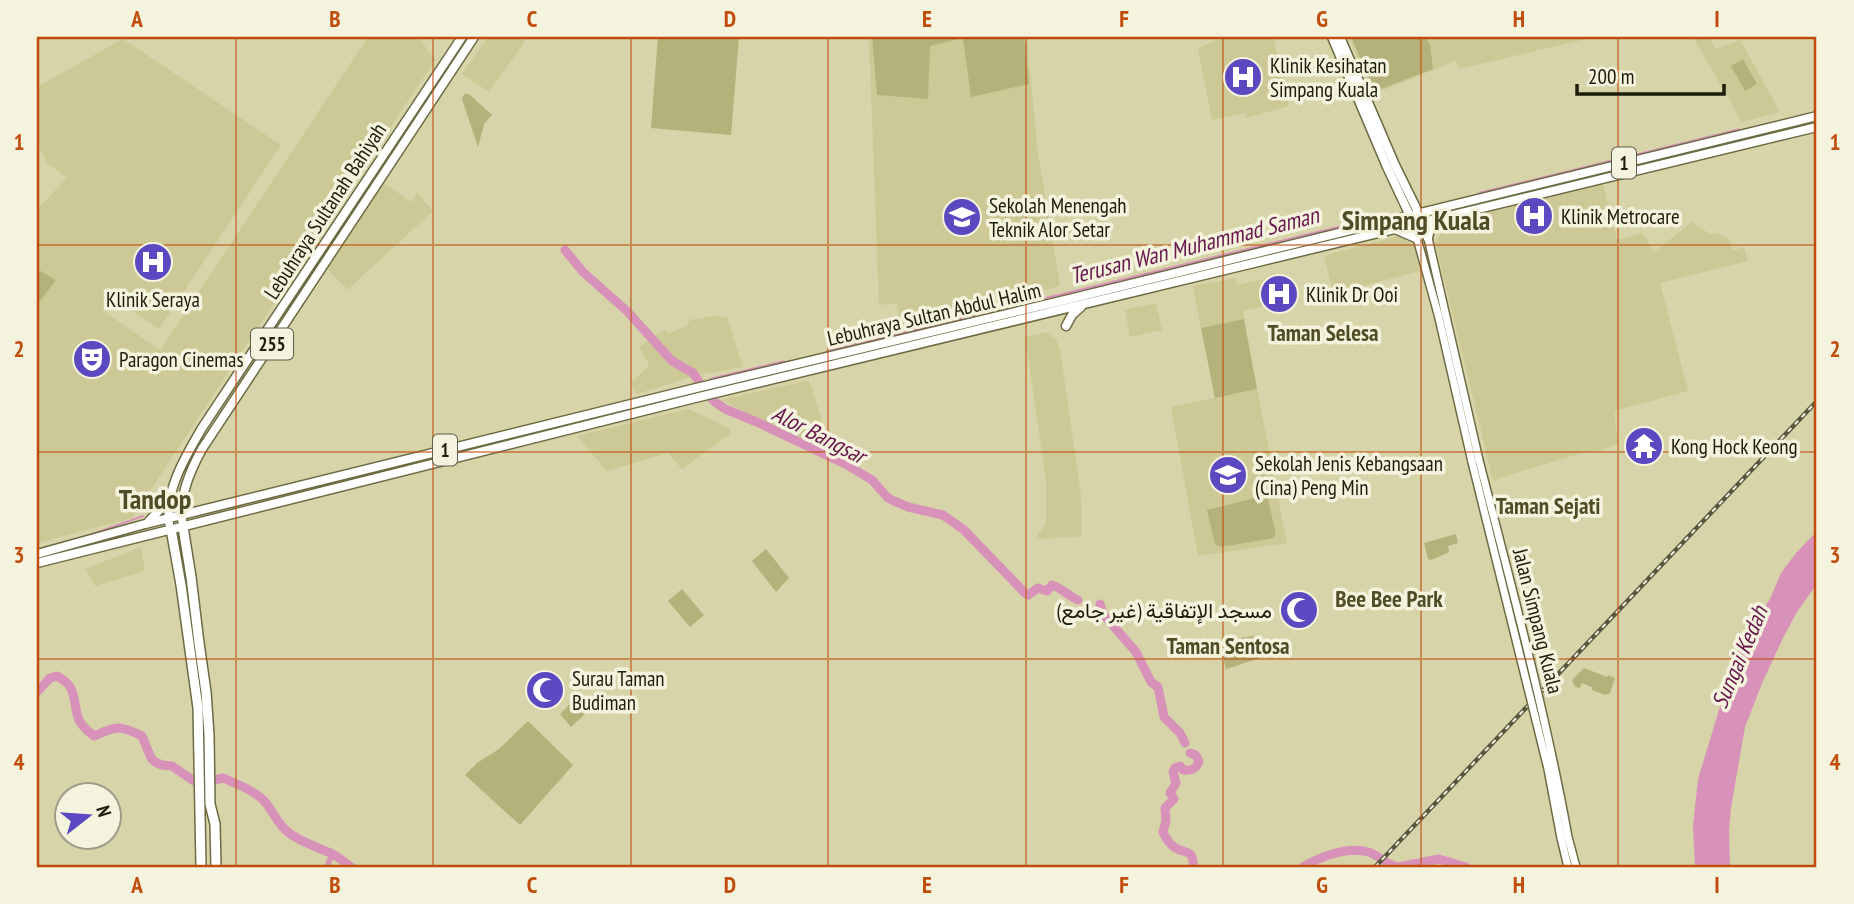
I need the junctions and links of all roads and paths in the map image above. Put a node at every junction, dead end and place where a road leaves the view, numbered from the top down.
1 (462, 37) edge
2 (474, 37) edge
3 (1326, 37) edge
4 (1332, 37) edge
5 (1340, 37) edge
6 (1340, 56) junction
7 (1817, 116) edge
8 (1817, 127) edge
9 (368, 177) junction
10 (1401, 197) junction
11 (1411, 198) junction
12 (353, 201) junction
13 (1432, 210) junction
14 (1443, 217) junction
15 (1416, 219) junction
16 (1393, 224) junction
17 (1423, 238) junction
18 (1084, 305) junction
19 (1066, 326) dead end
20 (723, 387) junction
21 (693, 394) junction
22 (184, 495) junction
23 (171, 498) junction
24 (199, 512) junction
25 (181, 516) junction
26 (169, 519) junction
27 (145, 524) junction
28 (183, 527) junction
29 (170, 529) junction
30 (37, 554) edge
31 (37, 563) edge
32 (205, 769) junction
33 (205, 792) junction
34 (1564, 838) junction
35 (215, 844) junction
36 (201, 867) edge
37 (210, 867) edge
38 (216, 867) edge
39 (1568, 867) edge
40 (1576, 867) edge

1 - 9 main road, Lebuhraya Sultanah Bahiyah / 255
2 - 22 main road, Lebuhraya Sultanah Bahiyah / 255
3 - 6 main road
4 - 6 main road
5 - 11 main road
6 - 10 main road
7 - 13 main road, Lebuhraya Sultan Abdul Halim / 1
8 - 14 main road, Lebuhraya Sultan Abdul Halim / 1
9 - 12 main road, Lebuhraya Sultanah Bahiyah / 255
9 - 12 main road
10 - 15 main road
10 - 16 main road
11 - 13 main road
11 - 15 main road
12 - 23 main road, Lebuhraya Sultanah Bahiyah / 255
13 - 15 main road, Lebuhraya Sultan Abdul Halim / 1
14 - 15 main road, Lebuhraya Sultan Abdul Halim / 1
14 - 17 main road
15 - 16 main road, Lebuhraya Sultan Abdul Halim / 1
15 - 17 main road, Jalan Simpang Kuala
16 - 17 main road
16 - 18 main road, Lebuhraya Sultan Abdul Halim / 1
16 - 20 main road, Lebuhraya Sultan Abdul Halim / 1
17 - 34 main road, Jalan Simpang Kuala, bridge
18 - 19 main road
18 - 20 main road, Lebuhraya Sultan Abdul Halim / 1
20 - 21 main road, Lebuhraya Sultan Abdul Halim / 1
21 - 24 main road, Lebuhraya Sultan Abdul Halim / 1
21 - 28 main road, Lebuhraya Sultan Abdul Halim / 1
22 - 24 main road
22 - 25 main road, Lebuhraya Sultanah Bahiyah / 255
23 - 26 main road, Lebuhraya Sultanah Bahiyah / 255
23 - 27 main road
24 - 25 main road, Lebuhraya Sultan Abdul Halim / 1
25 - 26 main road, 1
25 - 28 main road, Lebuhraya Sultanah Bahiyah
26 - 27 main road, 1
26 - 29 main road, Lebuhraya Sultanah Bahiyah
27 - 30 main road, 1
28 - 29 main road, 1
28 - 32 highway
29 - 31 main road, 1
29 - 32 highway
32 - 33 highway
33 - 35 highway
33 - 36 highway
34 - 39 main road, Jalan Simpang Kuala
34 - 40 main road, Jalan Simpang Kuala
35 - 37 highway
35 - 38 highway

